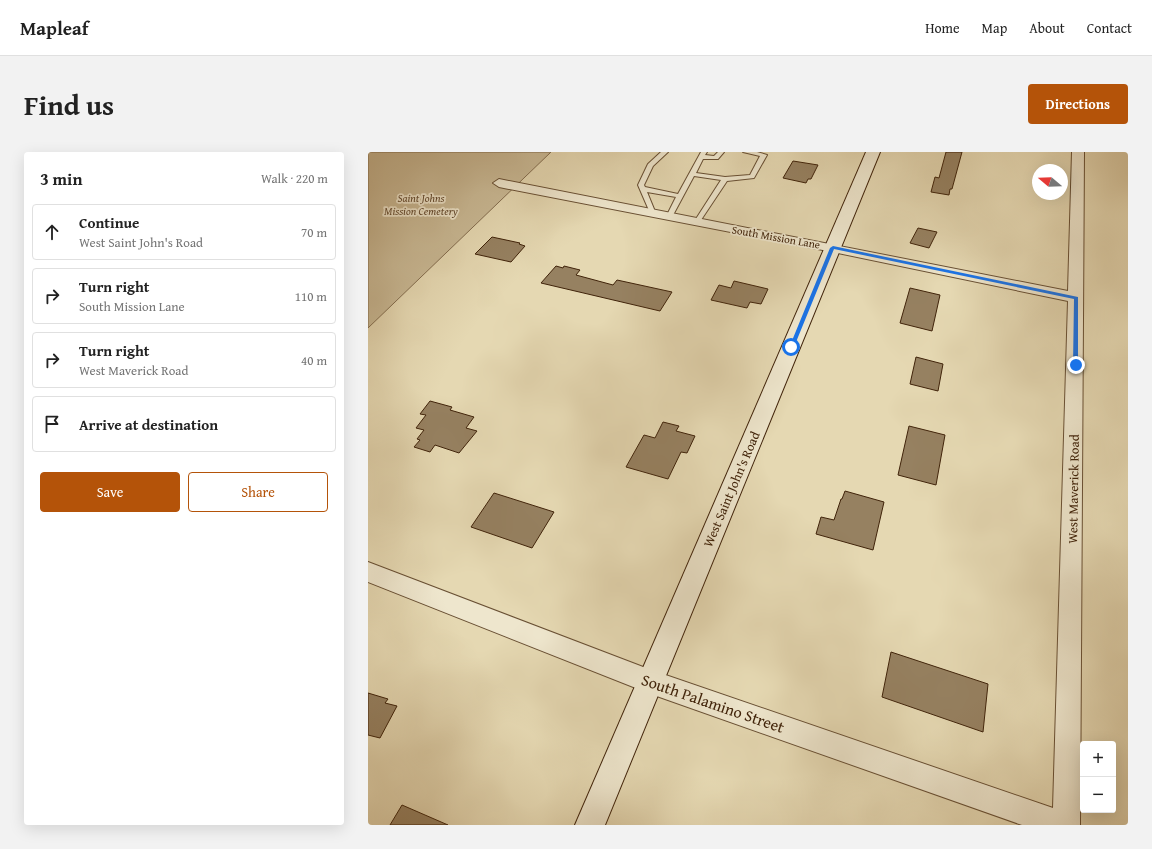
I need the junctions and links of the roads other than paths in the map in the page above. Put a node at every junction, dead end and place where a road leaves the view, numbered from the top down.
1 (665, 152) edge
2 (721, 152) edge
3 (746, 152) edge
4 (873, 152) edge
5 (1078, 152) edge
6 (703, 154) edge
7 (693, 174) junction
8 (725, 179) junction
9 (499, 183) dead end
10 (643, 189) junction
11 (681, 196) junction
12 (653, 214) junction
13 (669, 217) junction
14 (697, 222) junction
15 (833, 248) junction
16 (1076, 298) junction
17 (368, 572) edge
18 (650, 682) junction
19 (590, 825) edge
20 (1062, 825) edge
21 (1066, 825) edge

1 - 10 lane
2 - 6 lane
3 - 8 lane
4 - 15 street, West Saint John's Road
5 - 16 street, West Maverick Road
6 - 7 lane
7 - 8 lane
7 - 11 lane
8 - 14 lane
9 - 12 street, South Mission Lane
10 - 11 lane
10 - 12 lane
11 - 13 lane
12 - 13 street, South Mission Lane
13 - 14 street, South Mission Lane
14 - 15 street, South Mission Lane
15 - 16 street, South Mission Lane
15 - 18 street, West Saint John's Road
16 - 21 street, West Maverick Road
17 - 18 street, South Palamino Street
18 - 19 street, West Saint John's Road
18 - 20 street, South Palamino Street

